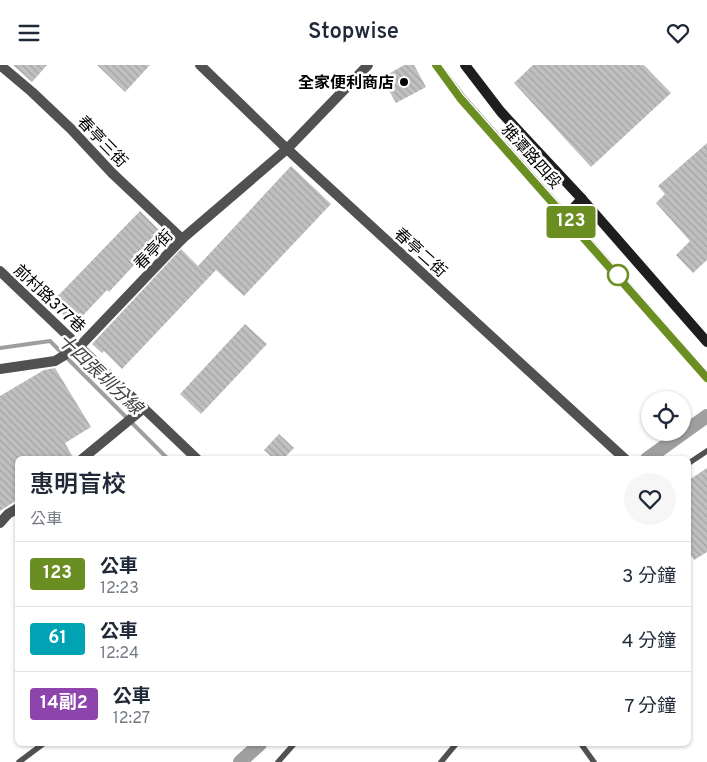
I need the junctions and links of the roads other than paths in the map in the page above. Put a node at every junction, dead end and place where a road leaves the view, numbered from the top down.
1 (0, 65) edge
2 (200, 65) edge
3 (368, 65) edge
4 (436, 65) edge
5 (465, 65) edge
6 (287, 149) junction
7 (582, 199) junction
8 (566, 216) junction
9 (182, 239) junction
10 (0, 271) edge
11 (707, 342) edge
12 (80, 346) junction
13 (0, 369) edge
14 (707, 378) edge
15 (144, 408) junction
16 (707, 451) edge
17 (86, 456) edge
18 (194, 456) edge
19 (622, 456) edge
20 (691, 462) edge
21 (15, 510) edge
22 (0, 523) edge
23 (40, 746) edge
24 (292, 746) edge
25 (454, 746) edge
26 (582, 746) edge
27 (19, 762) edge
28 (278, 762) edge
29 (441, 762) edge
30 (594, 762) edge

1 - 9 street, 春亭三街
2 - 6 street, 春亭二街
3 - 6 street, 春亭街
4 - 8 street, 雅潭路四段
5 - 7 street, 雅潭路四段
6 - 9 street, 春亭街
6 - 19 street, 春亭二街
7 - 8 street
7 - 11 street, 雅潭路四段
8 - 14 street, 雅潭路四段
9 - 12 street, 春亭街
10 - 12 street, 前村路377巷
12 - 13 street, 春亭街
12 - 15 street
15 - 17 street
15 - 18 street
16 - 20 lane
21 - 22 street
23 - 27 lane
24 - 28 lane
25 - 29 lane
26 - 30 lane

